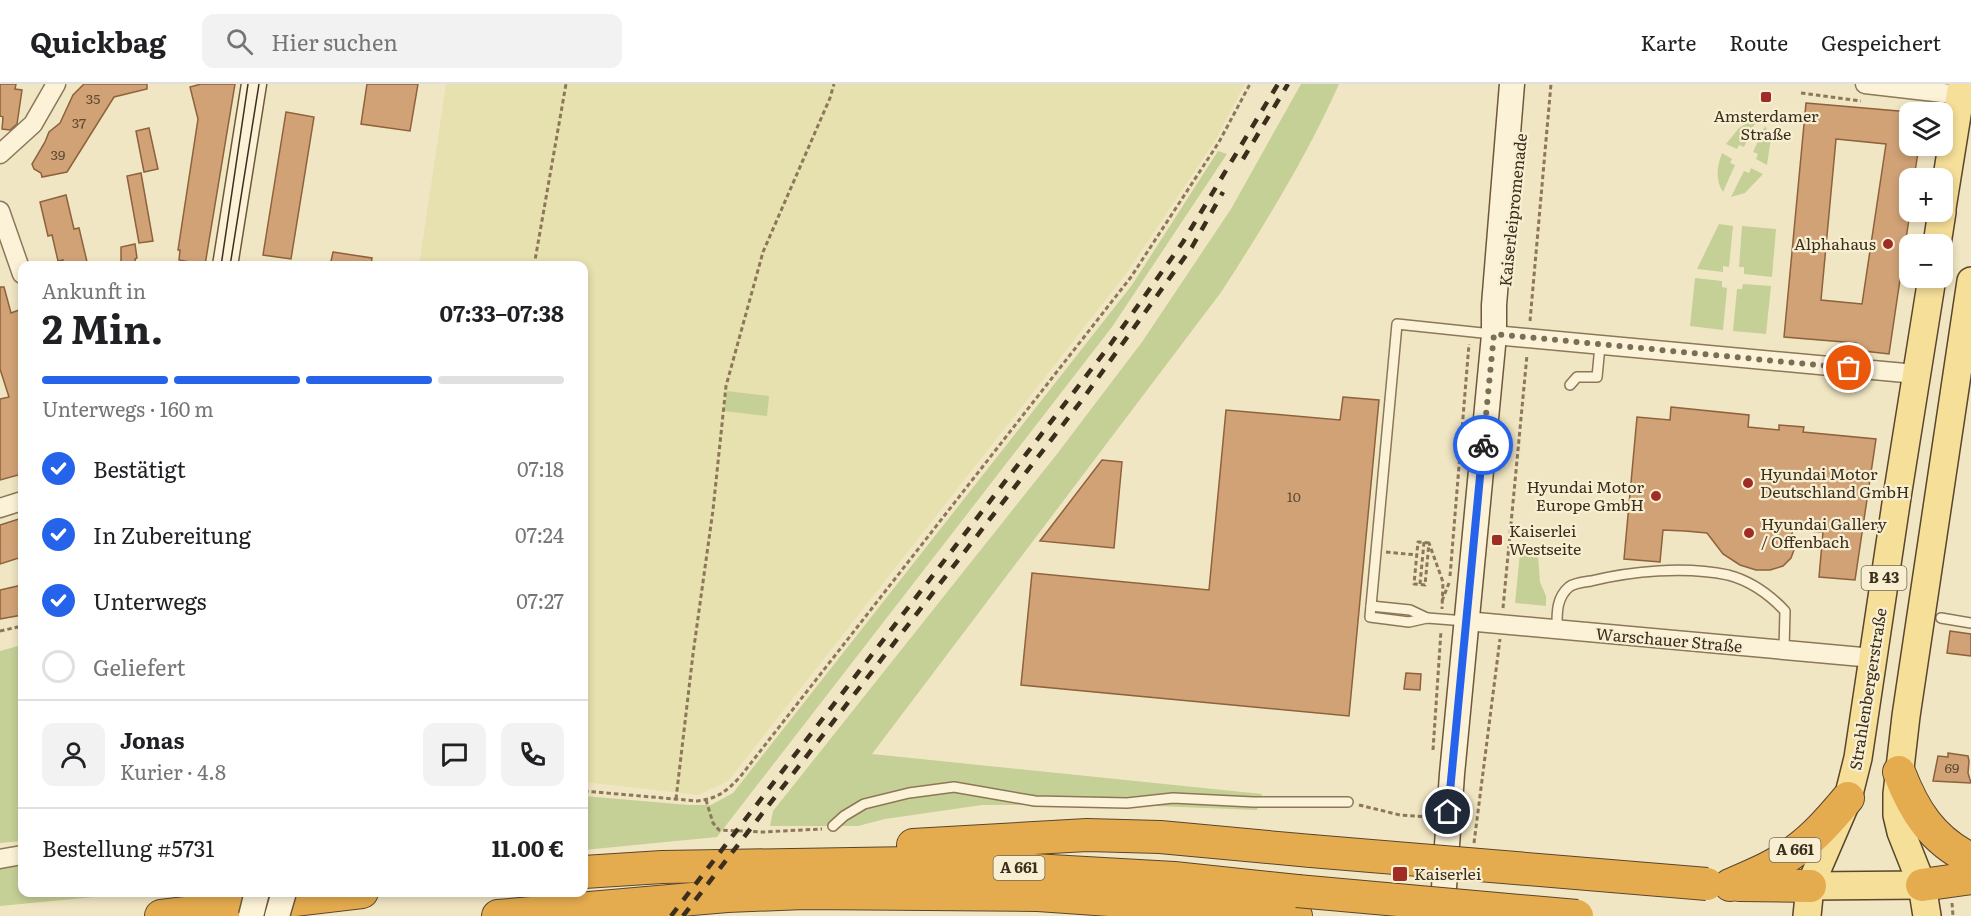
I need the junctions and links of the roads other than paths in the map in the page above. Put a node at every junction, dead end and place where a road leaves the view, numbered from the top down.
1 (56, 84) edge
2 (254, 84) edge
3 (1512, 84) edge
4 (1526, 84) edge
5 (1865, 84) edge
6 (1964, 92) edge
7 (0, 154) edge
8 (1950, 168) edge
9 (0, 211) edge
10 (226, 261) edge
11 (18, 263) edge
12 (1930, 288) edge
13 (1970, 294) edge
14 (1494, 334) junction
15 (1600, 346) junction
16 (1966, 358) edge
17 (1916, 374) junction
18 (1570, 385) dead end
19 (1954, 402) junction
20 (18, 502) edge
21 (0, 508) edge
22 (1371, 606) junction
23 (1427, 618) junction
24 (1941, 618) dead end
25 (1466, 621) junction
26 (1971, 622) edge
27 (1557, 629) junction
28 (1784, 650) junction
29 (1873, 658) junction
30 (1899, 771) junction
31 (1848, 798) junction
32 (1348, 802) road end
33 (1437, 824) junction
34 (833, 826) road end
35 (18, 856) edge
36 (0, 859) edge
37 (1971, 859) edge
38 (588, 872) edge
39 (1971, 878) edge
40 (740, 880) junction
41 (1719, 884) junction
42 (1922, 885) junction
43 (256, 897) edge
44 (283, 897) edge
45 (320, 897) edge
46 (1808, 901) edge
47 (1296, 904) edge
48 (161, 916) edge
49 (250, 916) edge
50 (277, 916) edge
51 (498, 916) edge
52 (913, 916) edge
53 (1434, 916) edge
54 (1442, 916) edge
55 (1577, 916) edge
56 (1927, 916) edge

1 - 7 street
2 - 10 main road
3 - 14 main road, Kaiserleipromenade
4 - 14 main road, Kaiserleipromenade
5 - 6 street
6 - 8 main road
9 - 11 street
12 - 17 main road, Strahlenbergerstraße / B 43
13 - 16 main road, B 43
14 - 15 street
14 - 22 lane
14 - 25 main road, Kaiserleipromenade
15 - 17 street
15 - 18 lane
16 - 19 main road, B 43
17 - 19 main road
17 - 29 main road, Strahlenbergerstraße / B 43
19 - 30 main road, B 43
20 - 21 street
22 - 23 lane
22 - 23 lane
23 - 25 lane
24 - 26 lane
25 - 27 street, Warschauer Straße
25 - 33 main road, Kaiserleipromenade
27 - 28 street, Warschauer Straße
27 - 28 lane
28 - 29 street, Warschauer Straße
29 - 31 main road, Strahlenbergerstraße
30 - 37 highway
30 - 42 main road, B 43
31 - 41 highway, A 661
31 - 46 main road, Strahlenbergerstraße
32 - 34 lane
33 - 53 main road
33 - 54 main road
35 - 36 street
38 - 40 highway, A 661
39 - 42 highway
40 - 41 highway, A 661, bridge
40 - 47 highway, A 661
40 - 51 highway, A 661
40 - 52 highway, A 661
41 - 46 highway, A 661
42 - 46 main road
42 - 56 main road, B 43
43 - 49 main road, bridge
44 - 50 main road, bridge
45 - 48 highway
47 - 55 highway, A 661, bridge

